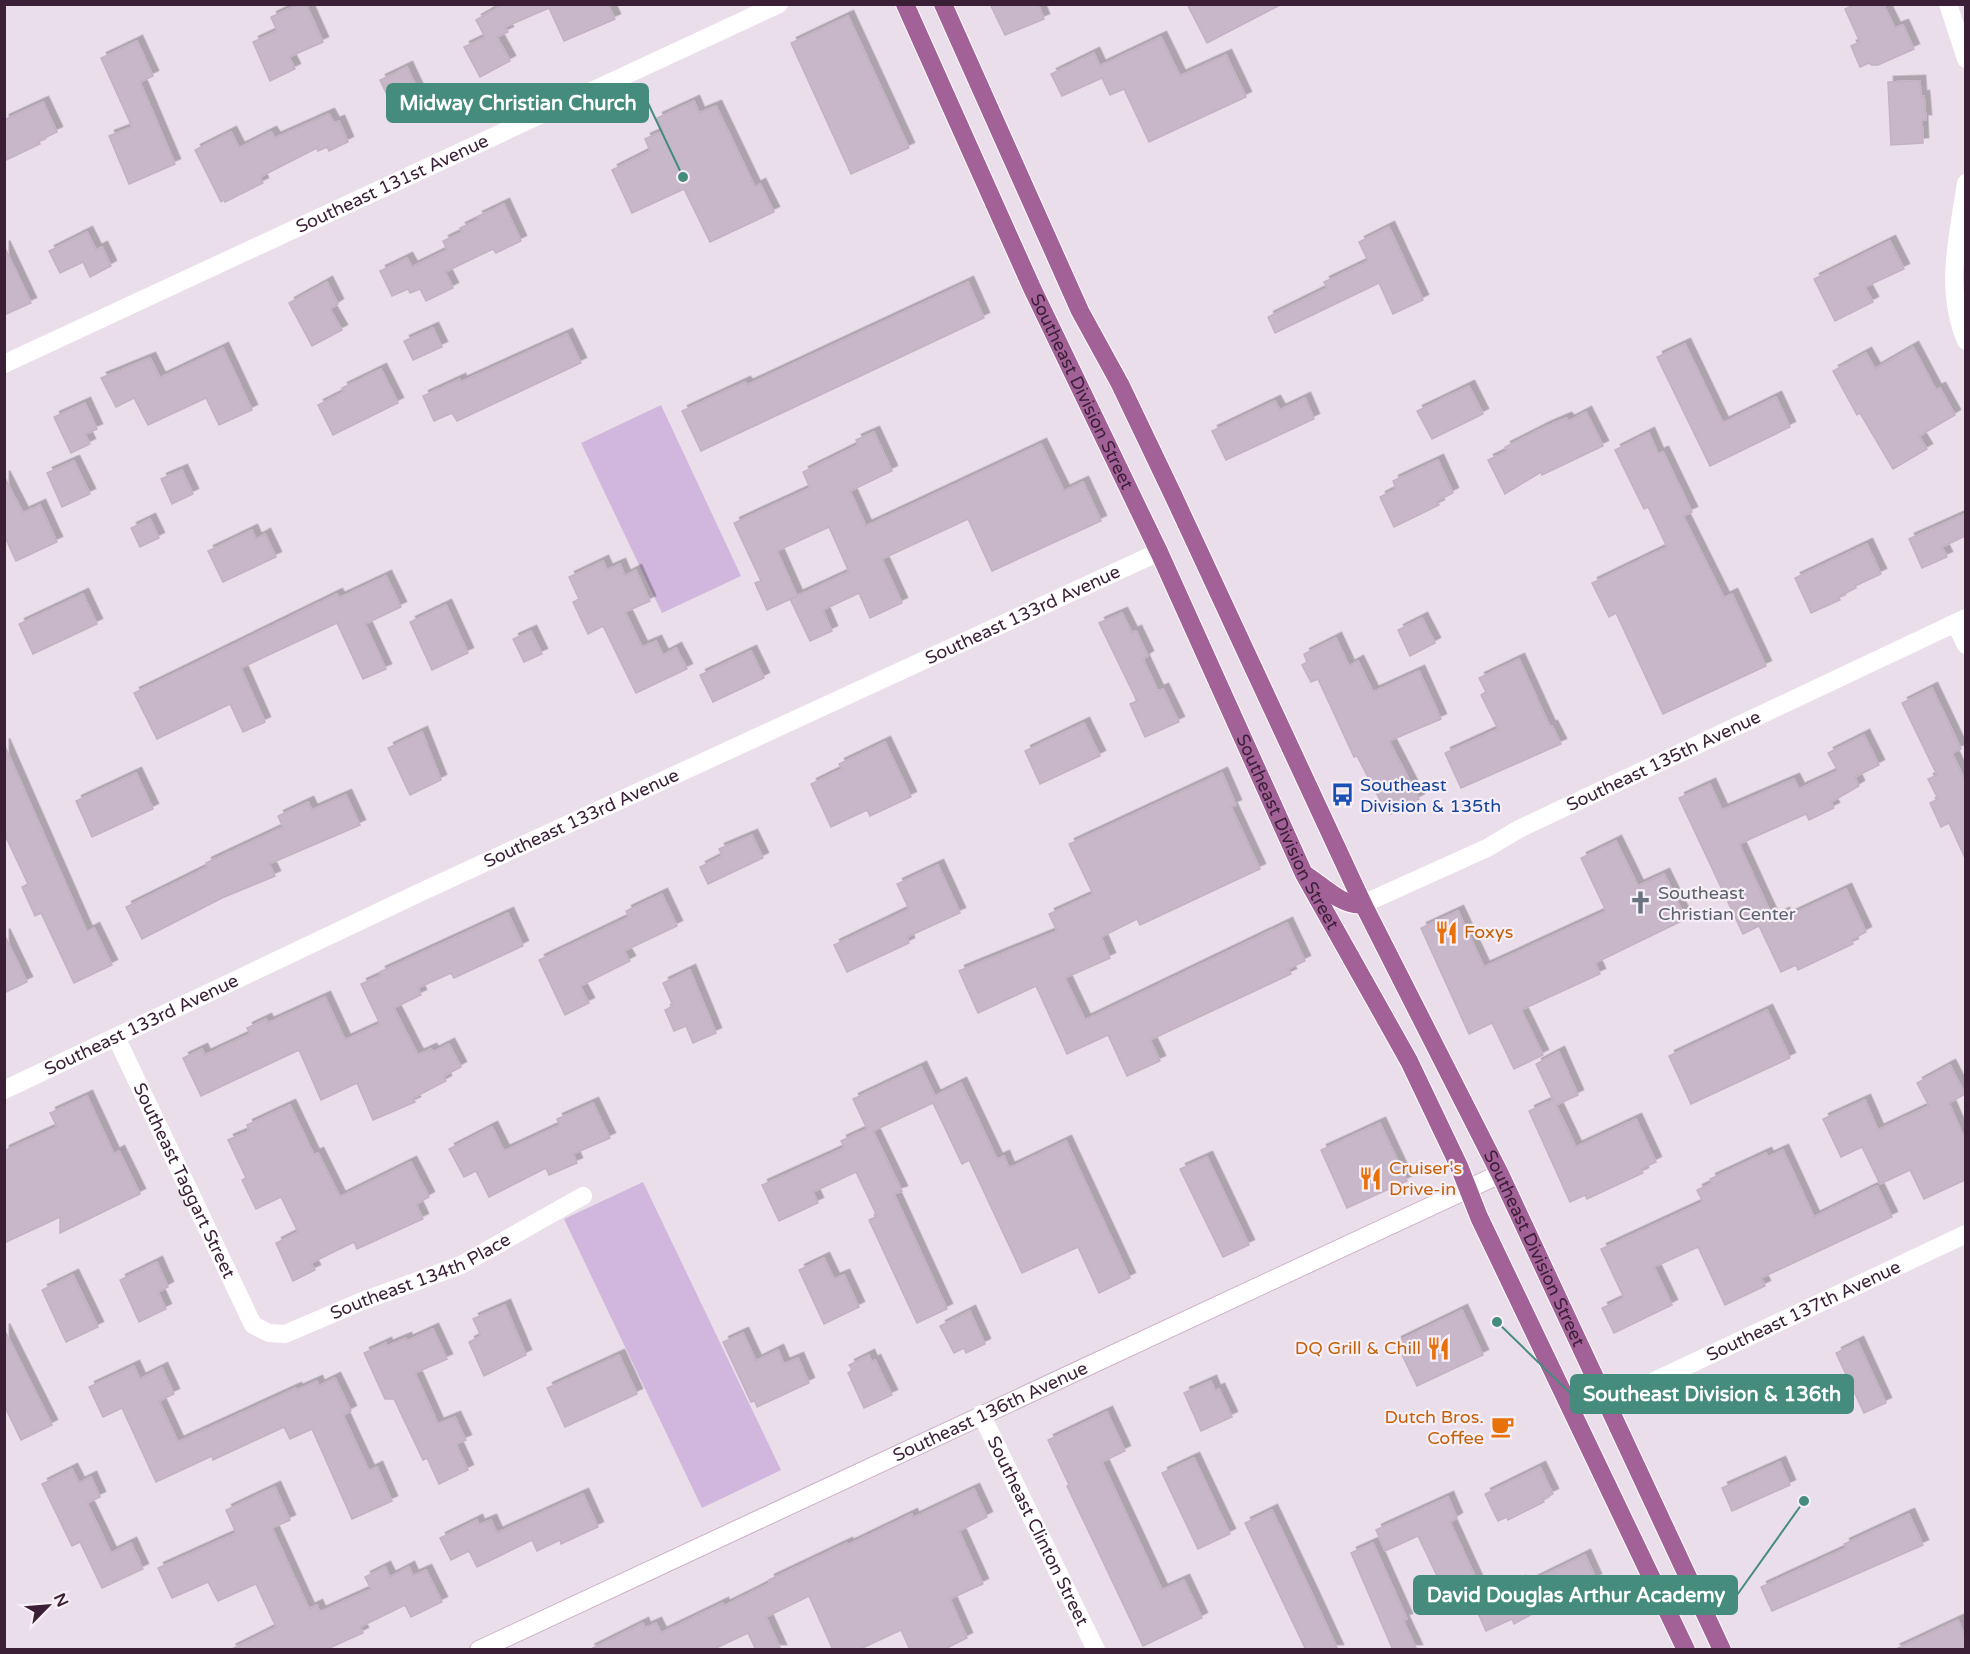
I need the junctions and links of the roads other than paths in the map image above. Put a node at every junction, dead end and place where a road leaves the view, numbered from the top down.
1 (779, 4) edge
2 (905, 4) edge
3 (943, 4) edge
4 (1948, 4) edge
5 (1965, 59) edge
6 (1965, 183) edge
7 (1965, 341) edge
8 (4, 364) edge
9 (1159, 552) junction
10 (1960, 621) edge
11 (1965, 645) edge
12 (1304, 874) junction
13 (1363, 904) junction
14 (116, 1037) junction
15 (4, 1090) edge
16 (1500, 1174) junction
17 (1468, 1190) junction
18 (583, 1196) dead end
19 (1965, 1234) edge
20 (253, 1325) joint
21 (1608, 1404) junction
22 (981, 1414) junction
23 (479, 1650) edge
24 (1096, 1650) edge
25 (1686, 1650) edge
26 (1722, 1650) edge

1 - 8 street, Southeast 131st Avenue
2 - 9 main road, Southeast Division Street
3 - 13 main road, Southeast Division Street
4 - 5 street
6 - 7 street
9 - 12 main road, Southeast Division Street
9 - 14 street, Southeast 133rd Avenue
10 - 11 street
10 - 13 street, Southeast 135th Avenue
12 - 13 main road
12 - 17 main road, Southeast Division Street
13 - 16 main road, Southeast Division Street
14 - 15 street, Southeast 133rd Avenue
14 - 20 street, Southeast Taggart Street
16 - 17 street, Southeast 136th Avenue
16 - 21 main road, Southeast Division Street
17 - 22 street, Southeast 136th Avenue
17 - 25 main road, Southeast Division Street
18 - 20 street, Southeast 134th Place
19 - 21 street, Southeast 137th Avenue
21 - 26 main road, Southeast Division Street
22 - 23 street, Southeast 136th Avenue
22 - 24 street, Southeast Clinton Street

